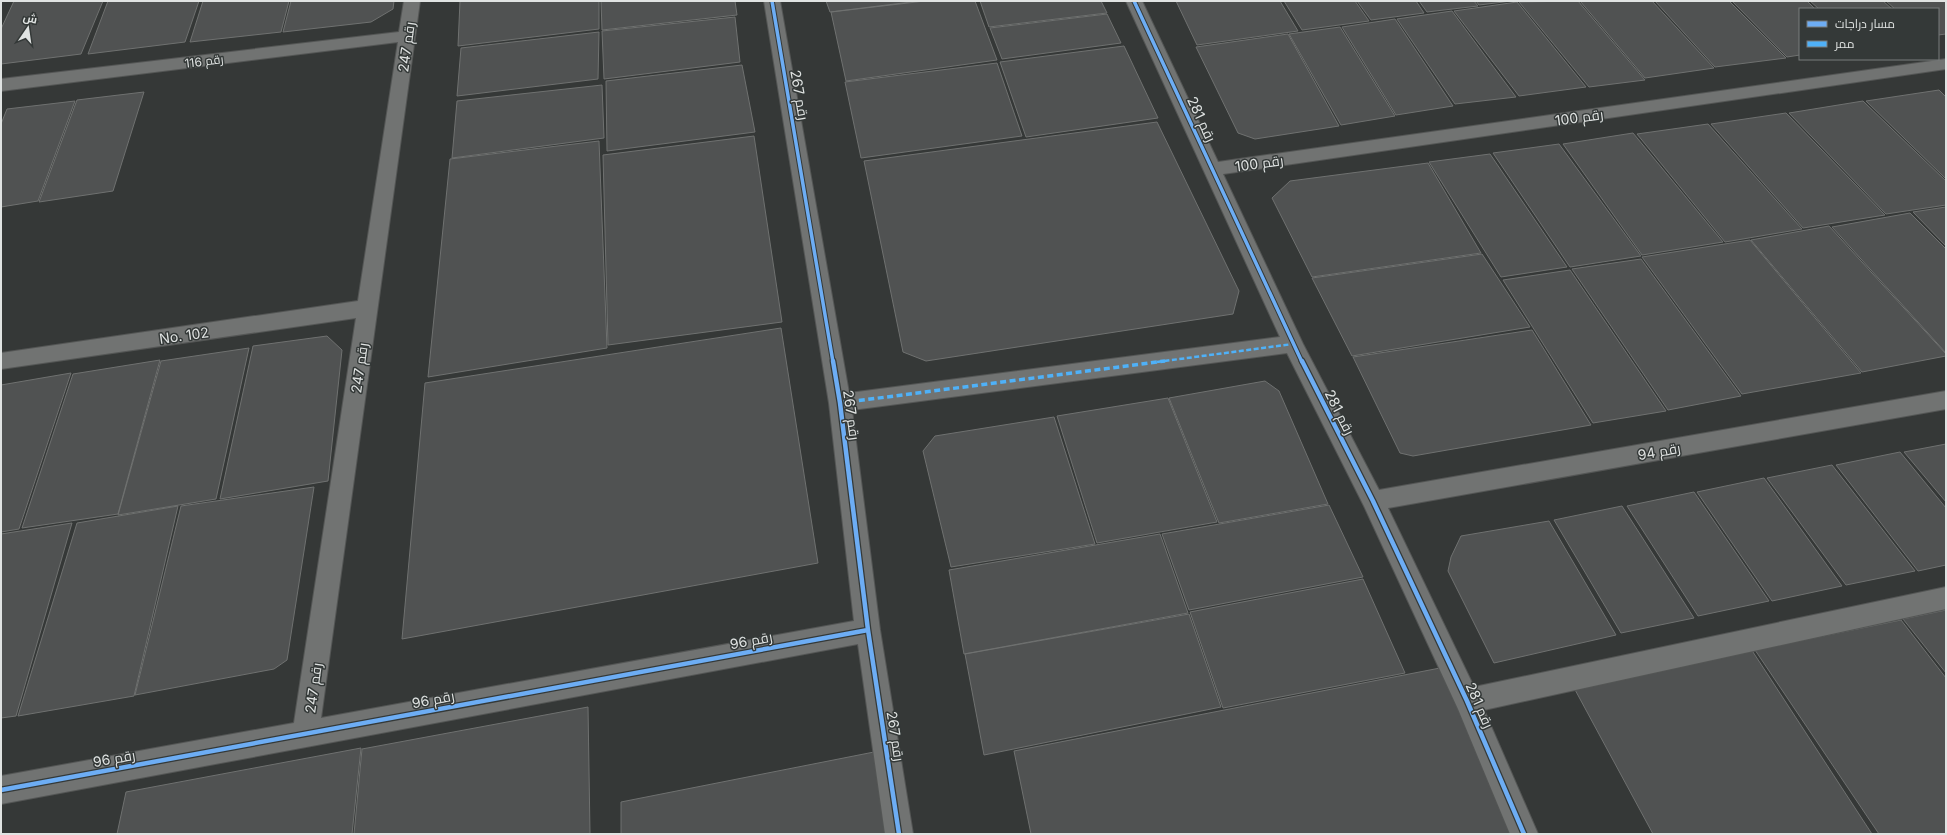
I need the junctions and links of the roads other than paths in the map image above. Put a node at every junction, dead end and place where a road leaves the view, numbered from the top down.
1 (412, 1) edge
2 (772, 1) edge
3 (1134, 1) edge
4 (407, 36) junction
5 (1946, 64) edge
6 (1, 85) edge
7 (1213, 169) junction
8 (368, 308) junction
9 (1293, 344) junction
10 (1, 361) edge
11 (1946, 400) edge
12 (840, 403) junction
13 (1373, 501) junction
14 (1946, 598) edge
15 (868, 630) junction
16 (1467, 701) junction
17 (306, 734) junction
18 (1, 790) edge
19 (899, 834) edge
20 (1524, 834) edge

1 - 4 street, رقم 247
2 - 12 street, رقم 267
3 - 7 street, رقم 281
4 - 6 street, رقم 116
4 - 8 street, رقم 247
5 - 7 street, رقم 100
7 - 9 street, رقم 281
8 - 10 street, No. 102
8 - 17 street, رقم 247
9 - 12 street
9 - 13 street, رقم 281
11 - 13 street, رقم 94
12 - 15 street, رقم 267
13 - 16 street, رقم 281
14 - 16 street
15 - 17 street, رقم 96
15 - 19 street, رقم 267
16 - 20 street, رقم 281
17 - 18 street, رقم 96

